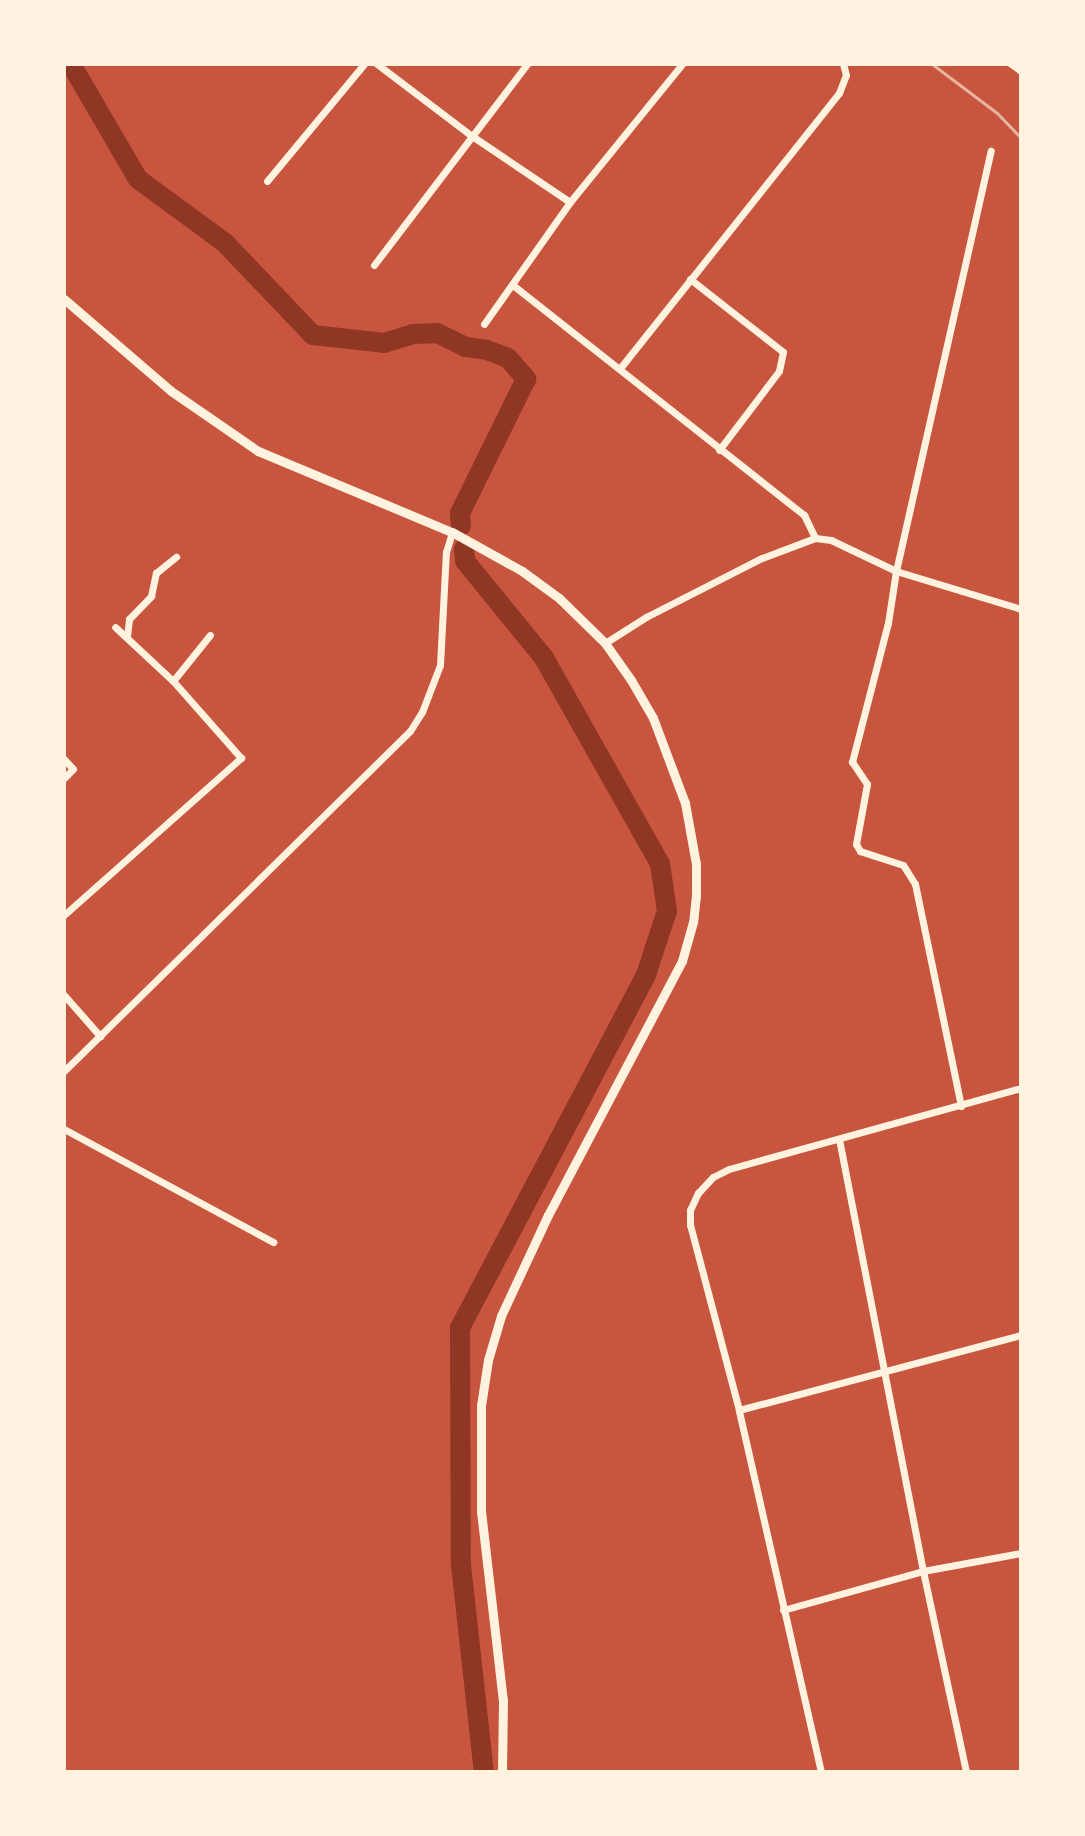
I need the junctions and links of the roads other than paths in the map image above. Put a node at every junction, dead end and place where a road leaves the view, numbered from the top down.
1 (364, 64) edge
2 (377, 64) edge
3 (527, 64) edge
4 (682, 64) edge
5 (843, 64) edge
6 (1011, 64) edge
7 (1021, 71) edge
8 (472, 136) junction
9 (991, 151) dead end
10 (267, 181) dead end
11 (570, 202) junction
12 (374, 265) dead end
13 (690, 279) junction
14 (514, 286) junction
15 (64, 299) edge
16 (484, 324) dead end
17 (621, 367) junction
18 (719, 450) junction
19 (452, 532) junction
20 (815, 538) junction
21 (176, 557) dead end
22 (896, 571) junction
23 (1021, 609) edge
24 (115, 627) dead end
25 (210, 635) dead end
26 (127, 636) junction
27 (605, 643) junction
28 (173, 681) junction
29 (64, 759) edge
30 (64, 778) edge
31 (64, 915) edge
32 (64, 995) edge
33 (100, 1036) junction
34 (64, 1071) edge
35 (1021, 1088) edge
36 (961, 1106) junction
37 (64, 1129) edge
38 (839, 1139) junction
39 (273, 1242) dead end
40 (1021, 1335) edge
41 (883, 1371) junction
42 (739, 1410) junction
43 (1021, 1553) edge
44 (923, 1571) junction
45 (783, 1610) junction
46 (502, 1772) edge
47 (821, 1772) edge
48 (966, 1772) edge

1 - 10 street
2 - 8 street
3 - 8 street
4 - 11 street
5 - 13 street
6 - 7 street
8 - 11 street
8 - 12 street
9 - 22 street
11 - 14 street
13 - 17 street
13 - 18 street
14 - 16 street
14 - 17 street
15 - 19 main road
17 - 18 street
18 - 20 street
19 - 27 main road
19 - 33 street
20 - 22 street
20 - 27 street
21 - 26 street
22 - 23 street
22 - 36 street
24 - 26 street
25 - 28 street
26 - 28 street
27 - 46 main road
28 - 31 street
29 - 30 street
32 - 33 street
33 - 34 street
35 - 36 street
36 - 38 street
37 - 39 street
38 - 41 street
38 - 42 street
40 - 41 street
41 - 42 street
41 - 44 street
42 - 45 street
43 - 44 street
44 - 45 street
44 - 48 street
45 - 47 street

